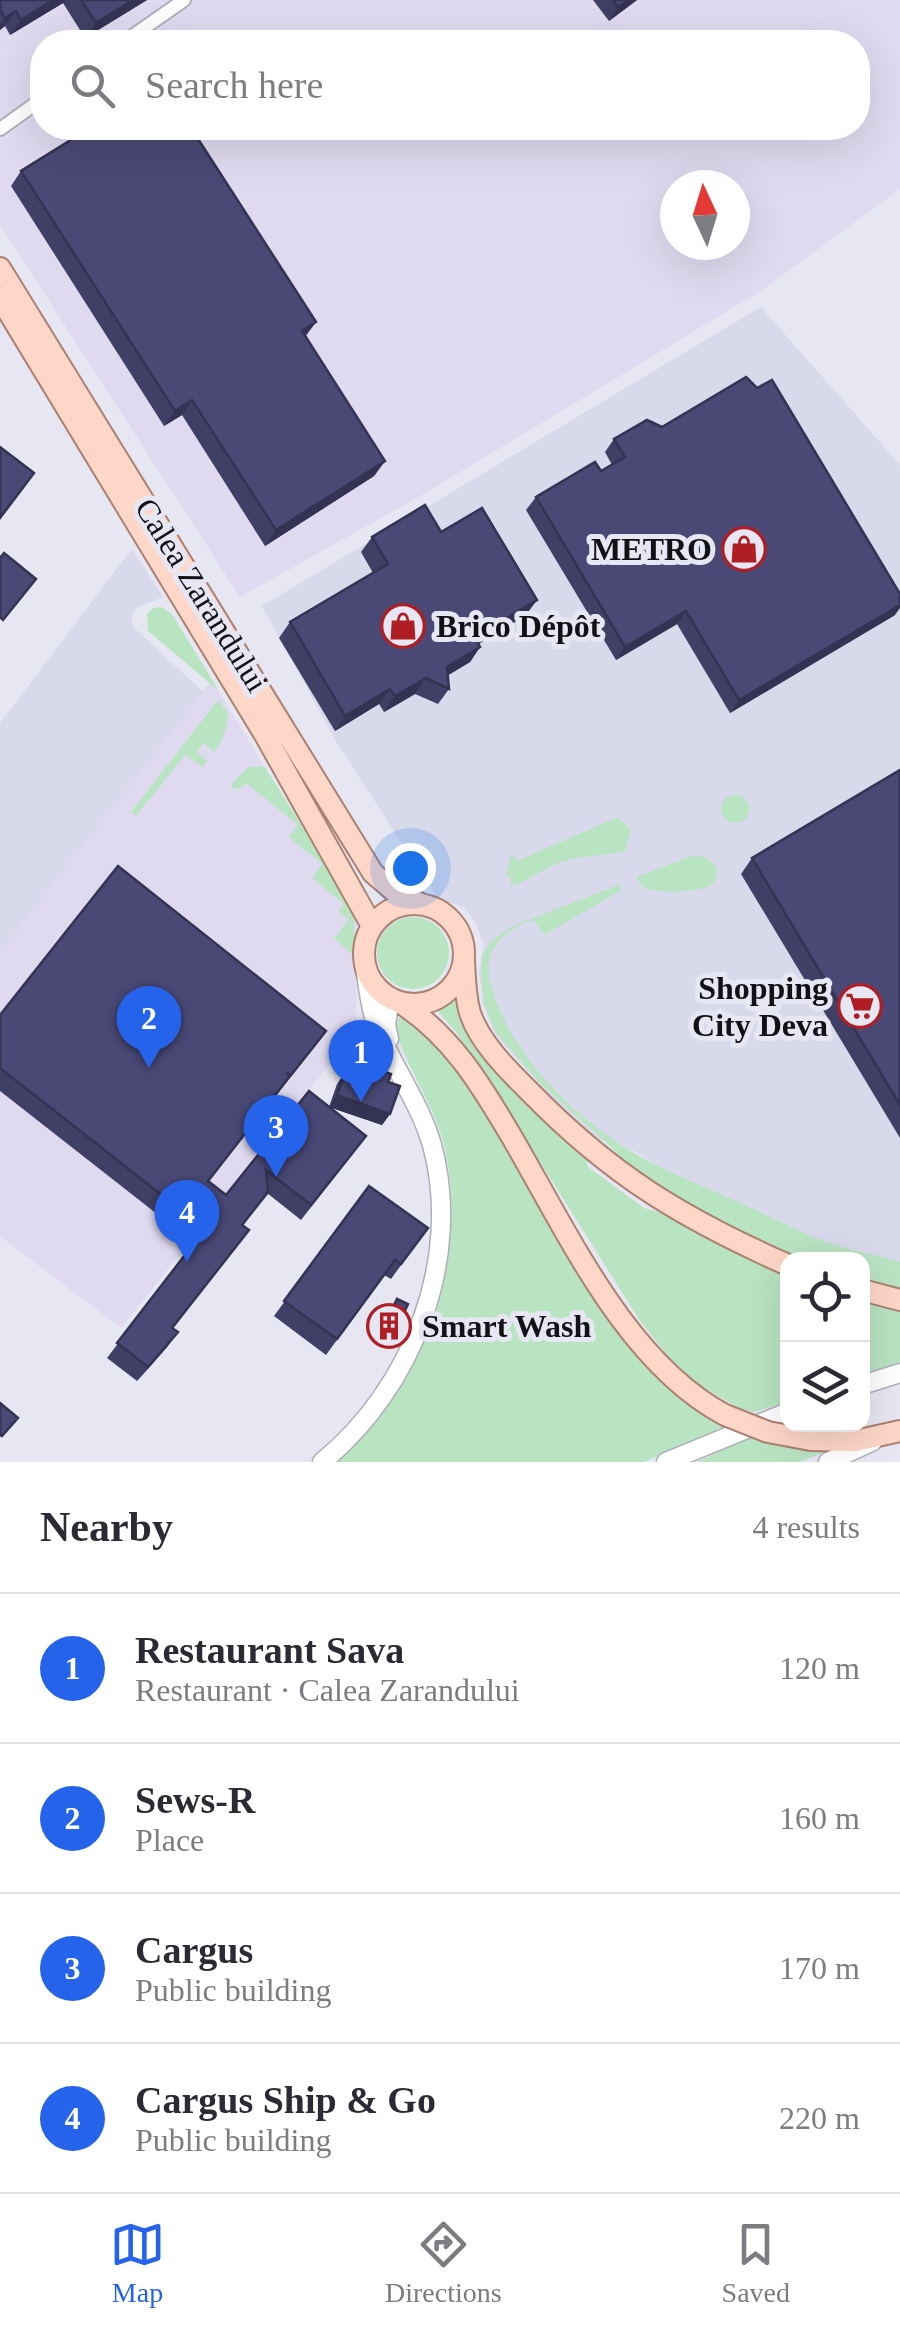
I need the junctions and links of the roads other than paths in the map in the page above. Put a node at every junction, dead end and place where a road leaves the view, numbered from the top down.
1 (184, 0) edge
2 (141, 30) edge
3 (30, 108) edge
4 (0, 129) edge
5 (0, 268) edge
6 (0, 298) edge
7 (421, 904) junction
8 (372, 926) junction
9 (464, 960) junction
10 (365, 967) junction
11 (394, 1000) junction
12 (399, 1068) junction
13 (780, 1261) edge
14 (870, 1292) edge
15 (900, 1300) edge
16 (900, 1373) edge
17 (870, 1382) edge
18 (780, 1415) edge
19 (892, 1433) edge
20 (322, 1462) edge
21 (666, 1462) edge
22 (828, 1462) edge

1 - 2 street
3 - 4 street
5 - 7 main road, Calea Zarandului
6 - 8 main road, Calea Zarandului
7 - 8 main road
7 - 9 main road, Calea Zarandului
8 - 10 main road
9 - 11 main road
9 - 13 main road, Calea Zarandului
10 - 11 main road
10 - 12 main road
11 - 12 main road
11 - 19 main road, bridge
12 - 20 main road
14 - 15 main road
16 - 17 main road
18 - 21 main road
19 - 22 main road

